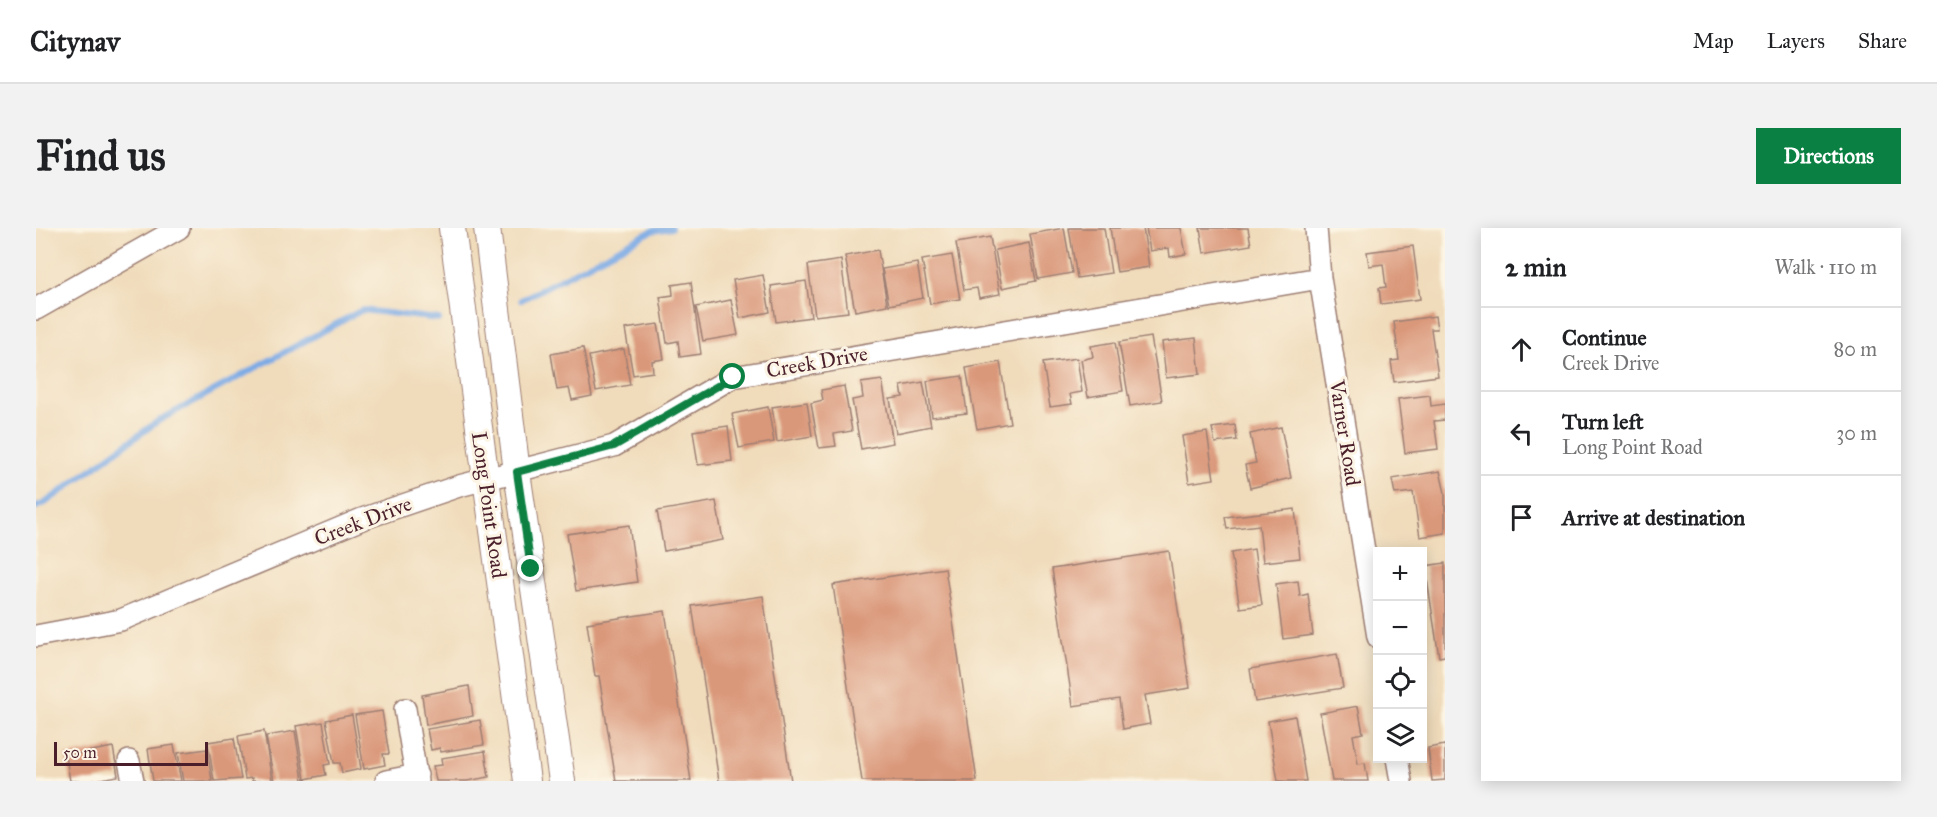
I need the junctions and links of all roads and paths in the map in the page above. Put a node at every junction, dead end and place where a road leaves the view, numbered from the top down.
1 (179, 228) edge
2 (452, 228) edge
3 (487, 228) edge
4 (1316, 228) edge
5 (1320, 278) junction
6 (36, 309) edge
7 (517, 472) junction
8 (486, 479) junction
9 (1373, 612) edge
10 (36, 636) edge
11 (405, 709) dead end
12 (1398, 763) edge
13 (417, 778) edge
14 (386, 781) edge
15 (527, 781) edge
16 (562, 781) edge
17 (1401, 781) edge

1 - 6 street
2 - 8 main road, Long Point Road
3 - 7 main road, Long Point Road
4 - 5 street, Varner Road
5 - 7 street, Creek Drive
5 - 9 street, Varner Road
7 - 8 street, Creek Drive
7 - 16 main road, Long Point Road
8 - 10 street, Creek Drive
8 - 15 main road, Long Point Road
11 - 13 street
12 - 17 street
13 - 14 street

